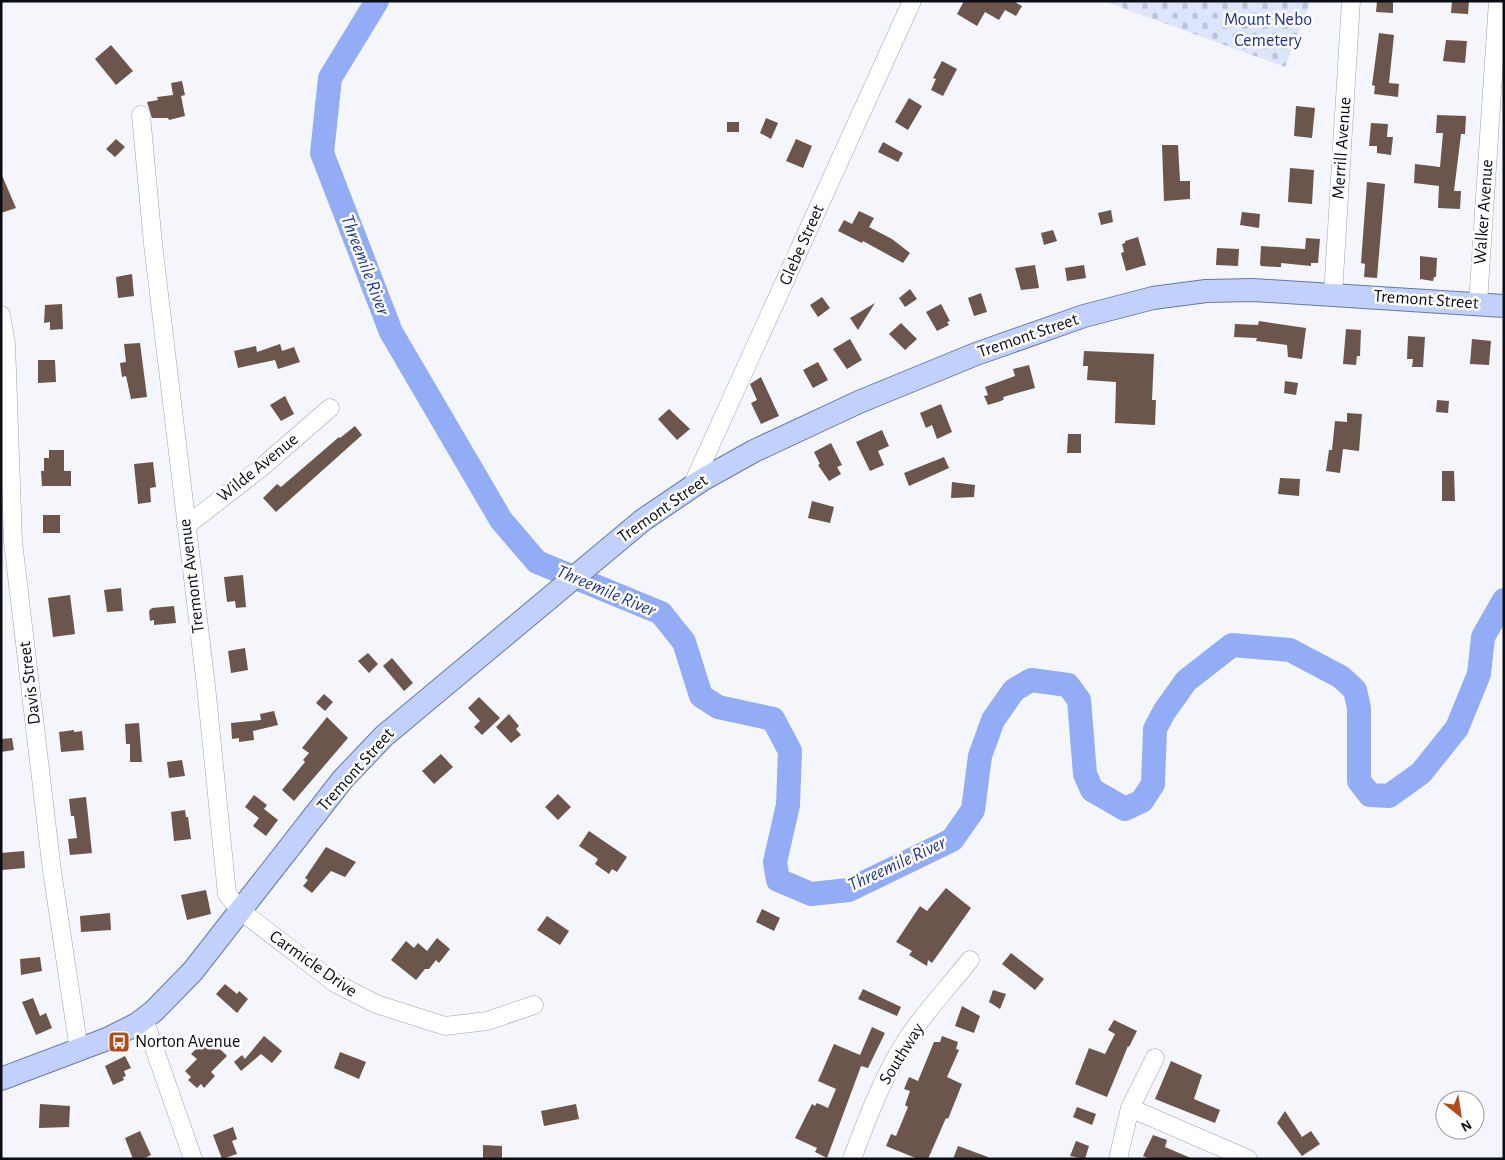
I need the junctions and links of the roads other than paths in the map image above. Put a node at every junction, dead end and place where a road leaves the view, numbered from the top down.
1 (912, 1) edge
2 (1352, 1) edge
3 (1498, 1) edge
4 (141, 114) dead end
5 (1333, 294) junction
6 (1478, 303) junction
7 (1504, 306) edge
8 (1, 314) edge
9 (4, 344) edge
10 (330, 408) dead end
11 (690, 488) junction
12 (186, 526) junction
13 (241, 911) junction
14 (970, 960) dead end
15 (534, 1005) dead end
16 (144, 1019) junction
17 (79, 1050) junction
18 (1155, 1058) dead end
19 (1, 1079) edge
20 (1130, 1108) junction
21 (193, 1159) edge
22 (852, 1159) edge
23 (1118, 1159) edge
24 (1248, 1159) edge

1 - 11 street, Glebe Street
2 - 5 street, Merrill Avenue
3 - 6 street, Walker Avenue
4 - 12 street, Tremont Avenue
5 - 6 main road, Tremont Street
5 - 11 main road, Tremont Street
6 - 7 main road, Tremont Street
8 - 9 street, Davis Street
9 - 17 street, Davis Street
10 - 12 street, Wilde Avenue
11 - 13 main road, Tremont Street
12 - 13 street, Tremont Avenue
13 - 15 street, Carmicle Drive
13 - 16 main road, Tremont Street
14 - 22 street, Southway
16 - 17 main road, Tremont Street
16 - 21 street
17 - 19 main road, Tremont Street
18 - 20 street
20 - 23 street
20 - 24 street

